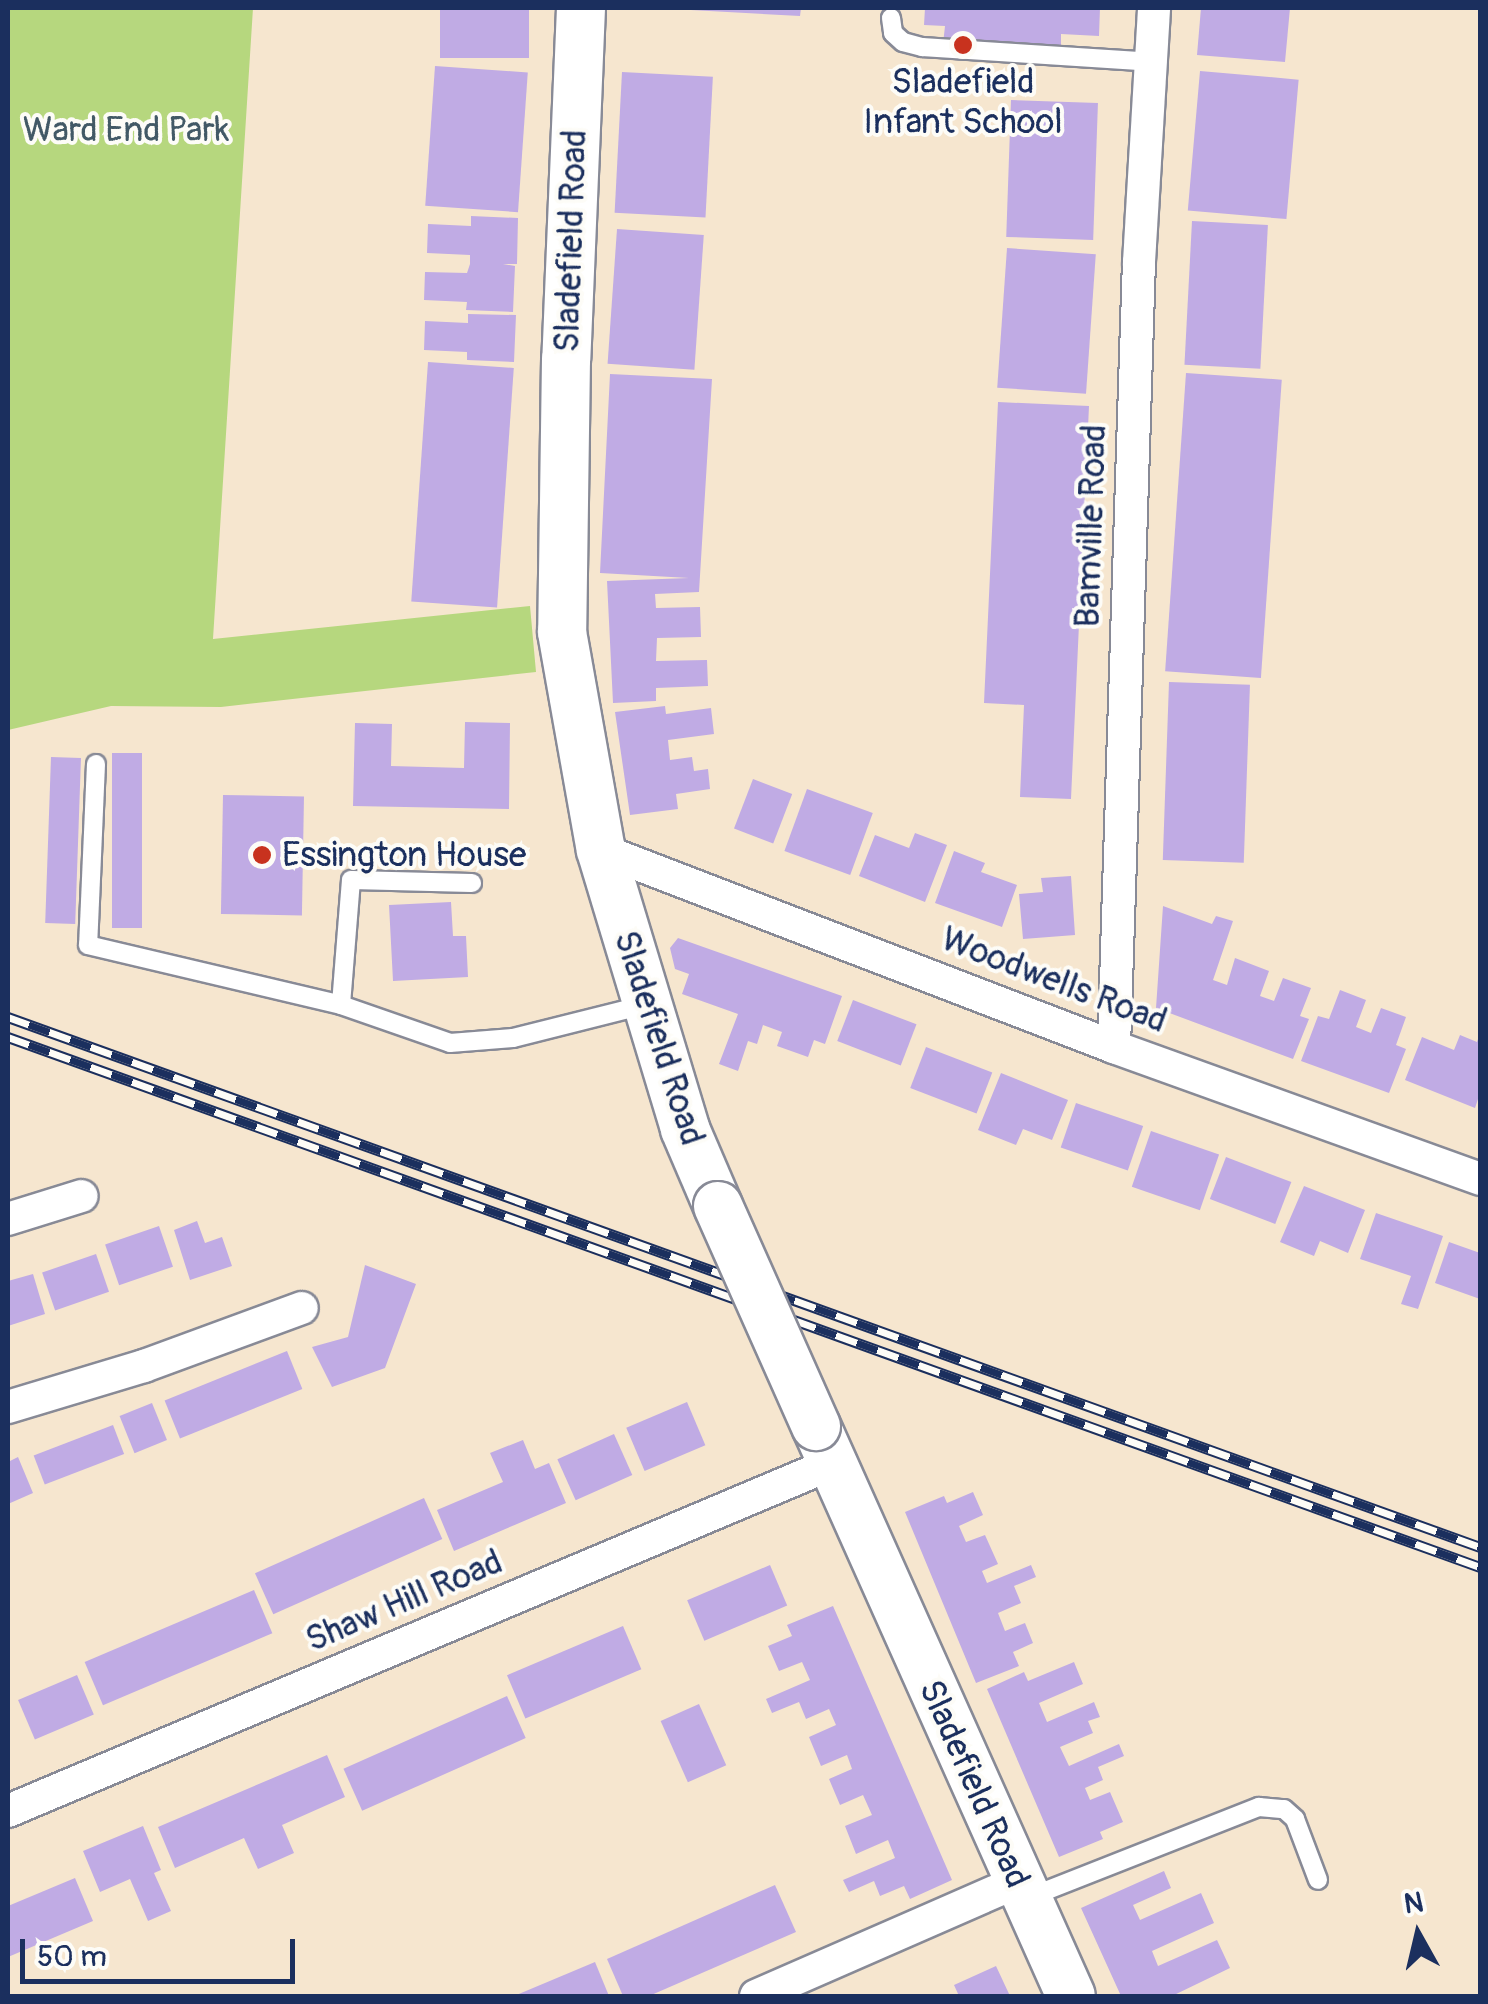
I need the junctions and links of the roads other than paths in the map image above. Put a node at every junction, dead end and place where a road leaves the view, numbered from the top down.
1 (581, 8) edge
2 (1154, 8) edge
3 (892, 18) dead end
4 (1151, 62) junction
5 (96, 764) dead end
6 (601, 850) junction
7 (472, 883) dead end
8 (341, 1004) junction
9 (645, 1004) junction
10 (1114, 1047) junction
11 (1480, 1179) edge
12 (82, 1196) dead end
13 (8, 1219) edge
14 (302, 1308) dead end
15 (8, 1407) edge
16 (824, 1445) junction
17 (8, 1811) edge
18 (1318, 1880) dead end
19 (1021, 1891) junction
20 (756, 1996) edge
21 (1071, 1996) edge

1 - 6 street, Sladefield Road
2 - 4 street, Bamville Road
3 - 4 lane
4 - 10 street, Bamville Road
5 - 8 lane
6 - 9 street, Sladefield Road
6 - 10 street, Woodwells Road
7 - 8 lane
8 - 9 lane
9 - 16 street, Sladefield Road, bridge
10 - 11 street, Woodwells Road
12 - 13 street
14 - 15 street
16 - 17 street, Shaw Hill Road
16 - 19 street, Sladefield Road
18 - 19 lane
19 - 20 street
19 - 21 street, Sladefield Road

